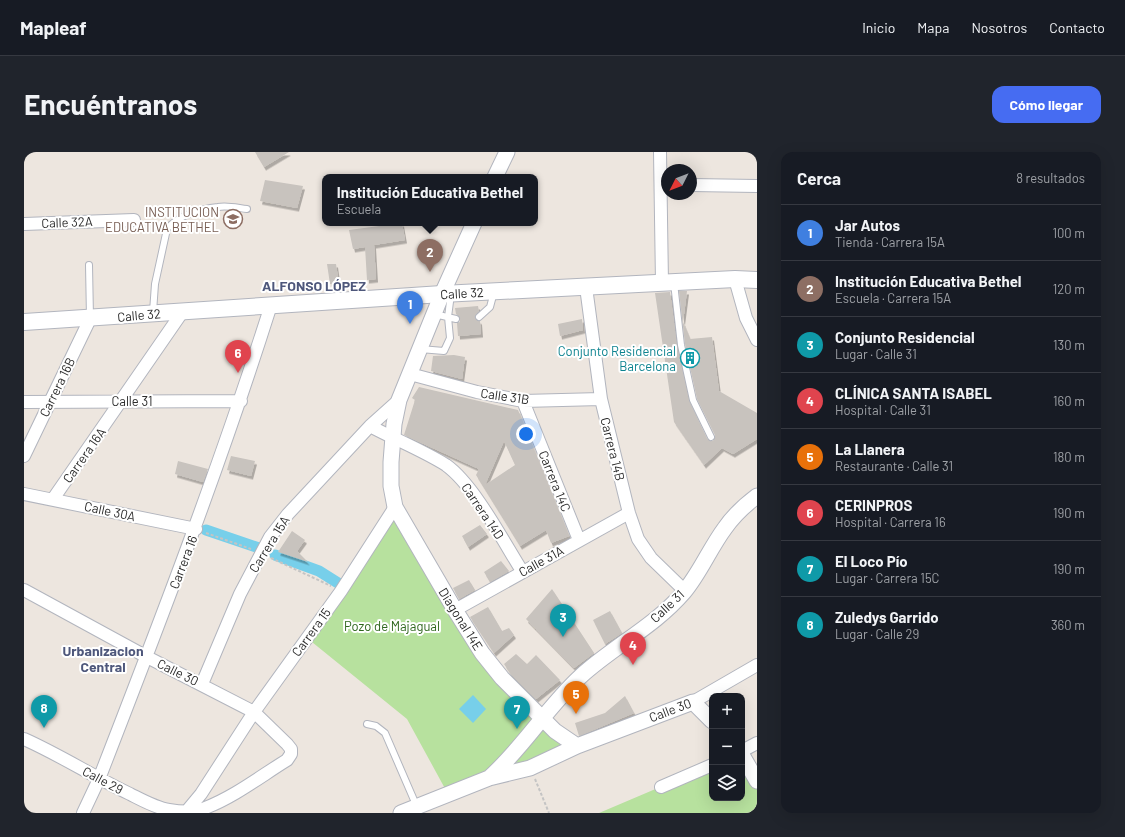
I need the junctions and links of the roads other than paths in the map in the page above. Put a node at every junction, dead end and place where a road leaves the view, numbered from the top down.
1 (507, 152) edge
2 (660, 152) edge
3 (661, 164) edge
4 (496, 174) edge
5 (697, 185) edge
6 (757, 186) edge
7 (664, 200) edge
8 (247, 209) dead end
9 (134, 220) dead end
10 (24, 224) edge
11 (473, 226) edge
12 (89, 265) dead end
13 (736, 279) junction
14 (757, 280) edge
15 (668, 282) junction
16 (586, 287) junction
17 (494, 292) junction
18 (447, 294) junction
19 (271, 305) junction
20 (184, 311) junction
21 (153, 314) junction
22 (441, 316) junction
23 (479, 316) dead end
24 (90, 319) junction
25 (456, 319) dead end
26 (24, 322) edge
27 (757, 340) edge
28 (420, 350) junction
29 (410, 374) junction
30 (601, 399) junction
31 (399, 400) junction
32 (122, 401) junction
33 (241, 401) junction
34 (523, 401) junction
35 (24, 402) edge
36 (49, 402) junction
37 (370, 426) junction
38 (711, 437) dead end
39 (392, 438) junction
40 (24, 456) edge
41 (24, 494) edge
42 (757, 496) edge
43 (53, 500) junction
44 (395, 507) junction
45 (629, 513) junction
46 (196, 529) junction
47 (579, 540) junction
48 (522, 571) junction
49 (24, 590) edge
50 (685, 591) junction
51 (455, 610) junction
52 (147, 657) junction
53 (757, 665) edge
54 (202, 684) junction
55 (693, 702) junction
56 (254, 712) junction
57 (709, 718) edge
58 (543, 719) junction
59 (367, 724) dead end
60 (24, 739) edge
61 (757, 743) edge
62 (521, 746) junction
63 (577, 746) junction
64 (745, 749) edge
65 (287, 760) joint
66 (745, 760) edge
67 (709, 766) edge
68 (530, 768) junction
69 (489, 778) junction
70 (99, 779) junction
71 (757, 781) edge
72 (661, 787) dead end
73 (417, 807) junction
74 (186, 812) junction
75 (83, 813) edge
76 (401, 813) edge

1 - 4 street
2 - 3 street
5 - 6 street
7 - 15 street
8 - 21 lane
9 - 10 street, Calle 32A
11 - 18 street, Carrera 15A
12 - 24 lane
13 - 14 main road, Calle 32
13 - 15 main road, Calle 32
13 - 27 street
15 - 16 main road, Calle 32
15 - 38 lane
16 - 17 main road, Calle 32
16 - 30 street, Carrera 14B
17 - 18 main road, Calle 32
17 - 23 lane
18 - 19 main road, Calle 32
18 - 22 street, Carrera 15A
19 - 20 main road, Calle 32
19 - 33 street, Carrera 16
20 - 21 main road, Calle 32
20 - 32 street, Carrera 16A
21 - 24 main road, Calle 32
22 - 25 lane
22 - 28 street, Carrera 15A
22 - 28 lane
24 - 26 main road, Calle 32
24 - 36 street, Carrera 16B
28 - 29 street, Carrera 15A
29 - 31 street, Carrera 15A
29 - 34 street, Calle 31B
30 - 34 street, Calle 31B
30 - 45 street, Carrera 14B
31 - 37 street, Carrera 15A
31 - 39 street, Carrera 15A
32 - 33 street, Calle 31
32 - 36 street, Calle 31
32 - 43 street, Carrera 16A
33 - 46 street, Carrera 16
34 - 47 street, Carrera 14C
35 - 36 street, Calle 31
36 - 40 street, Carrera 16B
37 - 39 street
37 - 54 street, Carrera 15A
39 - 44 street
39 - 48 street, Carrera 14D
41 - 43 street, Calle 30A
42 - 50 street, Calle 31
43 - 46 street, Calle 30A
44 - 51 street, Diagonal 14E
44 - 56 street, Carrera 15
45 - 47 street, Calle 31A
45 - 50 street, Carrera 14B
46 - 52 street, Carrera 16
47 - 48 street, Calle 31A
48 - 51 street, Calle 31A
49 - 52 street, Calle 30
50 - 58 street, Calle 31
51 - 58 street, Diagonal 14E
52 - 54 street, Calle 30
52 - 70 street, Carrera 16
53 - 55 street, Calle 30
54 - 56 street, Calle 30
55 - 57 street
55 - 63 street, Calle 30
56 - 65 street, Calle 30
56 - 74 street, Carrera 15
58 - 62 street, Calle 31
58 - 63 street, Diagonal 14E
59 - 73 lane
60 - 70 street, Calle 29
61 - 64 street
62 - 68 street
62 - 69 street, Calle 31
63 - 68 street, Calle 30
65 - 74 street, Calle 29
66 - 71 street
67 - 72 street
68 - 69 street, Calle 30
69 - 73 street
70 - 74 street, Calle 29
70 - 75 street, Carrera 16
73 - 76 street

